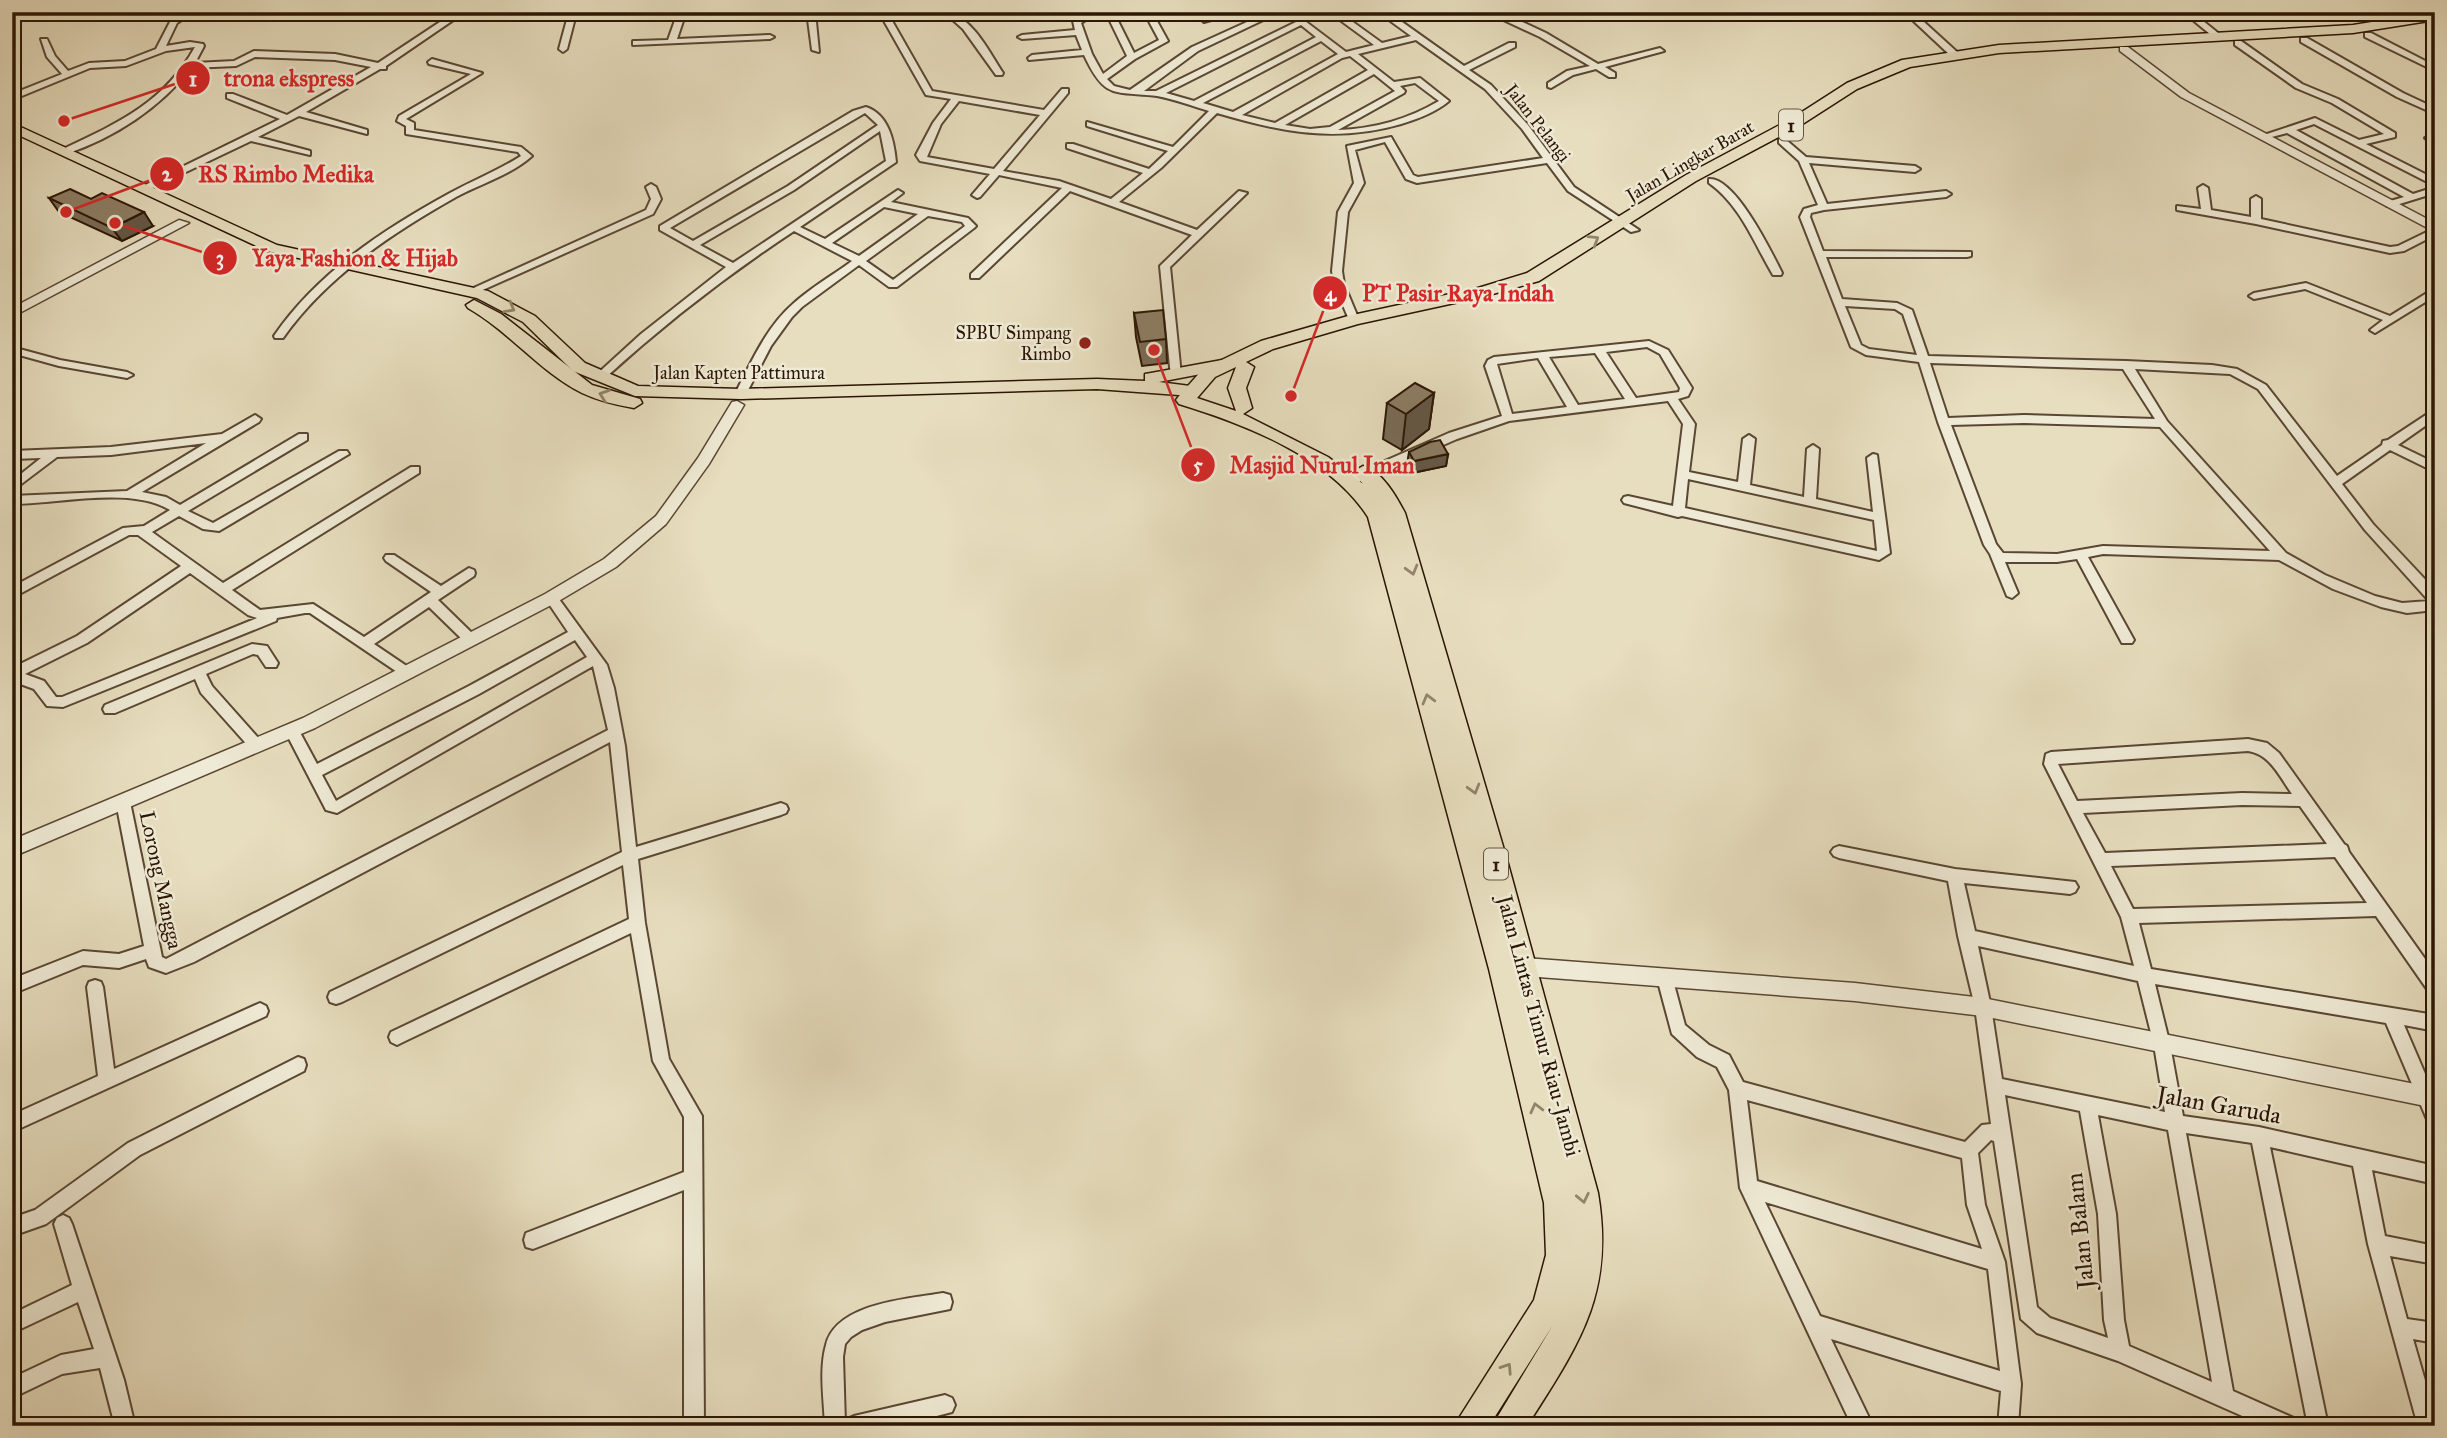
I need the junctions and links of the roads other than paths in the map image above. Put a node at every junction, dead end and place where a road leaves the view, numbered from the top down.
1 (189, 12) edge
2 (461, 12) edge
3 (651, 12) edge
4 (682, 12) edge
5 (811, 12) edge
6 (883, 12) edge
7 (937, 12) edge
8 (1075, 12) edge
9 (1094, 12) edge
10 (1124, 12) edge
11 (1149, 12) edge
12 (1197, 12) edge
13 (1236, 12) edge
14 (1276, 12) edge
15 (1288, 12) edge
16 (1334, 12) edge
17 (1382, 12) edge
18 (1908, 12) edge
19 (2187, 12) edge
20 (572, 14) edge
21 (1500, 15) dead end
22 (2435, 16) edge
23 (1301, 22) junction
24 (2435, 24) edge
25 (1077, 28) junction
26 (2368, 35) junction
27 (770, 37) dead end
28 (1022, 37) dead end
29 (1322, 37) junction
30 (1418, 37) junction
31 (2219, 37) junction
32 (2304, 40) junction
33 (44, 41) dead end
34 (675, 42) junction
35 (636, 43) dead end
36 (2238, 43) junction
37 (2157, 44) junction
38 (1512, 45) dead end
39 (1381, 46) junction
40 (563, 49) dead end
41 (2124, 49) junction
42 (160, 50) junction
43 (816, 50) dead end
44 (1660, 51) dead end
45 (1087, 52) junction
46 (1348, 53) junction
47 (1954, 54) junction
48 (1132, 57) junction
49 (1032, 58) dead end
50 (432, 62) dead end
51 (188, 66) junction
52 (383, 67) junction
53 (1600, 67) junction
54 (1464, 68) junction
55 (2435, 69) edge
56 (1375, 70) junction
57 (999, 73) dead end
58 (67, 75) junction
59 (1612, 75) dead end
60 (1103, 78) junction
61 (1395, 85) junction
62 (1551, 85) dead end
63 (1065, 91) dead end
64 (1136, 92) junction
65 (1159, 93) junction
66 (230, 96) dead end
67 (12, 97) edge
68 (956, 99) junction
69 (1197, 103) junction
70 (1216, 108) junction
71 (2435, 111) edge
72 (299, 113) junction
73 (1047, 113) junction
74 (1236, 114) junction
75 (289, 118) junction
76 (1090, 124) dead end
77 (882, 126) junction
78 (1277, 126) junction
79 (12, 127) edge
80 (1323, 131) junction
81 (2288, 131) junction
82 (364, 132) dead end
83 (2267, 137) junction
84 (252, 138) junction
85 (12, 139) edge
86 (1782, 141) junction
87 (2358, 143) junction
88 (1070, 146) dead end
89 (1174, 150) junction
90 (66, 151) junction
91 (307, 153) dead end
92 (1547, 160) junction
93 (1803, 160) junction
94 (1914, 169) dead end
95 (996, 172) junction
96 (1150, 172) junction
97 (1712, 181) junction
98 (651, 187) dead end
99 (1069, 187) junction
100 (2203, 188) dead end
101 (144, 189) junction
102 (2434, 189) edge
103 (898, 193) dead end
104 (1242, 193) dead end
105 (1946, 194) dead end
106 (978, 195) dead end
107 (2412, 197) junction
108 (2256, 199) dead end
109 (1114, 201) junction
110 (884, 204) junction
111 (2390, 204) junction
112 (1824, 207) junction
113 (2180, 208) dead end
114 (2206, 212) junction
115 (924, 214) junction
116 (2256, 221) junction
117 (180, 222) junction
118 (1628, 226) junction
119 (793, 227) junction
120 (2435, 230) edge
121 (1200, 234) junction
122 (827, 242) junction
123 (694, 244) junction
124 (1820, 254) junction
125 (1967, 254) dead end
126 (860, 261) junction
127 (733, 267) junction
128 (340, 270) junction
129 (1777, 273) dead end
130 (975, 276) dead end
131 (2435, 290) edge
132 (472, 291) junction
133 (2254, 296) dead end
134 (1838, 302) junction
135 (12, 306) edge
136 (12, 313) edge
137 (2389, 319) junction
138 (1354, 320) junction
139 (2375, 330) dead end
140 (279, 336) dead end
141 (1598, 348) junction
142 (12, 350) edge
143 (1542, 355) junction
144 (1924, 359) junction
145 (2126, 364) junction
146 (1222, 365) junction
147 (1245, 367) junction
148 (127, 375) dead end
149 (1175, 375) junction
150 (600, 377) junction
151 (1097, 384) junction
152 (869, 397) junction
153 (1195, 397) junction
154 (1671, 397) junction
155 (739, 400) junction
156 (1632, 401) junction
157 (1243, 408) junction
158 (1574, 409) junction
159 (2435, 413) edge
160 (1508, 418) junction
161 (255, 419) dead end
162 (1944, 422) junction
163 (2164, 423) junction
164 (226, 437) junction
165 (303, 437) dead end
166 (1749, 439) dead end
167 (2387, 444) junction
168 (1813, 449) dead end
169 (53, 454) junction
170 (344, 454) dead end
171 (12, 455) edge
172 (1873, 458) dead end
173 (2435, 468) edge
174 (415, 470) dead end
175 (1682, 474) junction
176 (1357, 477) junction
177 (2334, 484) junction
178 (12, 487) edge
179 (1744, 487) junction
180 (129, 495) junction
181 (12, 500) edge
182 (1628, 500) dead end
183 (1810, 503) junction
184 (180, 509) junction
185 (1678, 513) junction
186 (1879, 517) junction
187 (144, 530) junction
188 (2080, 553) junction
189 (1996, 555) junction
190 (2282, 556) junction
191 (390, 558) dead end
192 (190, 567) junction
193 (469, 573) dead end
194 (222, 590) junction
195 (12, 593) edge
196 (2012, 593) dead end
197 (435, 596) junction
198 (551, 598) junction
199 (2435, 599) edge
200 (2435, 605) edge
201 (288, 611) junction
202 (577, 633) junction
203 (470, 639) junction
204 (2127, 640) dead end
205 (364, 644) junction
206 (595, 659) junction
207 (271, 663) dead end
208 (1430, 669) junction
209 (199, 673) junction
210 (405, 673) junction
211 (12, 675) edge
212 (110, 709) dead end
213 (292, 730) junction
214 (615, 733) junction
215 (256, 746) junction
216 (313, 773) junction
217 (2306, 800) junction
218 (122, 802) junction
219 (2073, 807) junction
220 (782, 810) dead end
221 (12, 849) edge
222 (2342, 850) junction
223 (1839, 852) dead end
224 (630, 855) junction
225 (2101, 860) junction
226 (1955, 876) junction
227 (2070, 887) dead end
228 (2381, 909) junction
229 (2129, 916) junction
230 (637, 923) junction
231 (1966, 936) junction
232 (157, 958) junction
233 (1525, 967) junction
234 (2142, 975) junction
235 (1665, 978) junction
236 (95, 987) dead end
237 (2435, 987) edge
238 (12, 988) edge
239 (336, 997) dead end
240 (1983, 1007) junction
241 (260, 1011) dead end
242 (2391, 1016) junction
243 (2435, 1023) edge
244 (397, 1037) dead end
245 (2162, 1045) junction
246 (298, 1065) dead end
247 (107, 1081) junction
248 (1994, 1085) junction
249 (1737, 1088) junction
250 (2430, 1097) edge
251 (2088, 1106) junction
252 (2435, 1118) edge
253 (2176, 1123) junction
254 (12, 1124) edge
255 (2001, 1135) junction
256 (2259, 1136) junction
257 (1968, 1151) junction
258 (2361, 1159) junction
259 (2435, 1175) edge
260 (692, 1178) junction
261 (1749, 1188) junction
262 (63, 1224) dead end
263 (12, 1227) edge
264 (533, 1240) dead end
265 (2376, 1244) junction
266 (2435, 1255) edge
267 (1996, 1262) junction
268 (83, 1290) junction
269 (943, 1302) dead end
270 (12, 1324) edge
271 (1815, 1324) junction
272 (2400, 1327) junction
273 (2435, 1333) edge
274 (2120, 1352) junction
275 (105, 1357) junction
276 (2011, 1384) junction
277 (12, 1388) edge
278 (2224, 1397) junction
279 (945, 1405) dead end
280 (125, 1426) edge
281 (694, 1426) edge
282 (835, 1426) edge
283 (854, 1426) edge
284 (1470, 1426) edge
285 (1508, 1426) edge
286 (1863, 1426) edge
287 (2008, 1426) edge
288 (2289, 1426) edge
289 (2318, 1426) edge
290 (2428, 1426) edge

1 - 42 street
2 - 52 street
3 - 20 street
4 - 34 street
5 - 43 street
6 - 68 street
7 - 57 street
8 - 25 street
9 - 25 street
10 - 48 street
11 - 48 street
12 - 13 street
14 - 64 street
15 - 23 street
16 - 39 street
17 - 30 street, Jalan Pelangi
18 - 47 street
19 - 31 street
20 - 40 street
21 - 53 street
22 - 31 highway, Jalan Lingkar Barat / 1
23 - 29 street
23 - 65 street
24 - 26 highway, Jalan Lingkar Barat / 1
25 - 28 street
25 - 45 street
26 - 32 highway, Jalan Lingkar Barat / 1
26 - 55 street
27 - 34 street
29 - 46 street
29 - 69 street
30 - 39 street
30 - 54 street, Jalan Pelangi
31 - 37 highway, Jalan Lingkar Barat / 1
32 - 36 highway, Jalan Lingkar Barat / 1
32 - 71 street
33 - 58 street
34 - 35 street
36 - 37 highway, Jalan Lingkar Barat / 1
36 - 87 street
37 - 41 highway, Jalan Lingkar Barat / 1
37 - 47 highway, Jalan Lingkar Barat / 1
38 - 54 street
39 - 46 street
41 - 83 street
41 - 86 highway, Jalan Lingkar Barat / 1
42 - 51 street
42 - 58 street
44 - 53 street
45 - 49 street
45 - 60 street
46 - 56 street
46 - 74 street
47 - 118 highway, Jalan Lingkar Barat / 1
48 - 60 street
50 - 128 street
51 - 52 street
51 - 90 street
52 - 72 street
53 - 59 street
53 - 62 street
54 - 92 street, Jalan Pelangi
56 - 61 street
56 - 78 street
58 - 67 street
60 - 64 street
61 - 80 street
61 - 80 street
63 - 73 street
64 - 65 street
65 - 69 street
66 - 75 street
68 - 73 street
68 - 95 street
69 - 70 street
70 - 74 street
70 - 89 street
72 - 75 street
72 - 82 street
73 - 95 street
74 - 78 street
75 - 84 street
76 - 89 street
77 - 119 street
77 - 123 street
77 - 123 street
78 - 80 street
79 - 90 main road, Jalan Kapten Pattimura
81 - 83 street
81 - 87 street
81 - 107 street
83 - 111 street
84 - 91 street
84 - 101 street
85 - 117 main road, Jalan Kapten Pattimura
86 - 93 street
86 - 97 highway, Jalan Lingkar Barat / 1
87 - 102 street
88 - 96 street
89 - 96 street
90 - 101 main road, Jalan Kapten Pattimura
92 - 118 street, Jalan Pelangi
92 - 138 street
93 - 94 street
93 - 112 street
95 - 99 street
95 - 106 street
96 - 109 street
97 - 118 highway, Jalan Lingkar Barat / 1
97 - 129 street
98 - 132 street
99 - 109 street
99 - 130 street
100 - 114 street
101 - 128 main road, Jalan Kapten Pattimura
102 - 107 street
103 - 110 street
104 - 121 street
105 - 112 street
107 - 111 street
108 - 116 street
109 - 121 street
110 - 115 street
110 - 122 street
111 - 120 street
112 - 124 street
113 - 114 street
114 - 116 street
115 - 126 street
115 - 126 street
116 - 120 street
117 - 128 main road, Jalan Kapten Pattimura
117 - 135 street
117 - 136 street
138 -> 118 highway, Jalan Lingkar Barat / 1
118 - 147 highway, Jalan Lingkar Barat / 1
119 - 122 street
119 - 127 street
121 - 149 street
122 - 126 street
123 - 127 street
124 - 125 street
124 - 134 street
126 - 155 street
127 - 150 street
128 - 132 main road, Jalan Kapten Pattimura
128 - 140 street
155 -> 128 main road, Jalan Kapten Pattimura
131 - 137 street
132 -> 150 main road, Jalan Kapten Pattimura
133 - 137 street
134 - 144 street
134 - 144 street
137 - 139 street
138 - 146 highway, Jalan Lingkar Barat / 1
141 - 143 street
141 - 154 street
141 - 156 street
142 - 148 street
143 - 158 street
143 - 160 street
144 - 145 street
144 - 162 street
145 - 163 street
145 - 177 street
146 - 149 main road
146 - 153 highway, Jalan Lingkar Barat / 1
147 - 153 highway, Jalan Lingkar Barat / 1
147 - 157 highway
149 - 151 main road
150 - 155 main road, Jalan Kapten Pattimura
151 - 152 main road, Jalan Kapten Pattimura
151 - 153 main road, Jalan Kapten Pattimura
152 - 153 main road, Jalan Kapten Pattimura
152 - 155 main road, Jalan Kapten Pattimura
153 - 157 highway, Jalan Lintas Timur Riau-Jambi / 1
153 - 176 highway, Jalan Lintas Timur Riau-Jambi / 1
154 - 156 street
154 - 175 street
155 - 198 street
156 - 158 street
157 - 176 highway, Jalan Lintas Timur Riau-Jambi / 1
158 - 160 street
159 - 167 street
160 - 176 street
161 - 164 street
162 - 163 street
162 - 189 street
163 - 190 street
164 - 169 street
164 - 180 street
165 - 184 street
166 - 179 street
167 - 173 street
167 - 177 street
168 - 183 street
169 - 171 street
169 - 178 street
170 - 184 street
172 - 186 street
174 - 194 street
175 - 179 street
175 - 185 street
176 - 208 highway, Jalan Lintas Timur Riau-Jambi / 1
177 - 199 street
179 - 183 street
180 - 181 street
180 - 184 street
182 - 185 street
183 - 186 street
184 - 187 street
185 - 186 street
187 - 192 street
187 - 195 street
188 - 189 street
188 - 190 street
188 - 204 street
189 - 196 street
190 - 200 street
191 - 197 street
192 - 194 street
192 - 211 street
193 - 197 street
194 - 201 street
197 - 203 street
197 - 205 street
198 - 202 street
198 - 203 street
201 - 205 street
201 - 211 street
202 - 206 street
202 - 216 street
203 - 210 street
205 - 210 street
206 - 214 street
206 - 216 street
207 - 209 street
208 -> 233 highway, Jalan Lintas Timur Riau-Jambi / 1
284 -> 208 highway, Jalan Lintas Timur Riau-Jambi / 1
209 - 212 street
209 - 215 street
210 - 213 street
213 - 215 street
213 - 216 street
214 - 224 street
214 - 232 street
215 - 218 street
217 - 219 street
217 - 219 street
217 - 222 street
218 - 221 street
218 - 232 street, Lorong Mangga
219 - 225 street
220 - 224 street
222 - 225 street
222 - 228 street
223 - 226 street
224 - 230 street
224 - 239 street
225 - 229 street
226 - 227 street
226 - 231 street
228 - 229 street
228 - 237 street
229 - 234 street
230 - 244 street
230 - 260 street
231 - 234 street
231 - 240 street
232 - 238 street
233 - 235 street
233 -> 285 highway, Jalan Lintas Timur Riau-Jambi / 1
234 - 242 street
234 - 245 street
235 - 240 street
235 - 249 street
236 - 247 street
240 - 245 street
240 - 248 street
241 - 247 street
242 - 243 street
242 - 250 street
245 - 250 street
245 - 253 street
246 - 263 street
247 - 254 street
248 - 251 street, Jalan Garuda
248 - 255 street
249 - 257 street
249 - 261 street
250 - 252 street
251 - 253 street, Jalan Garuda
251 - 274 street, Jalan Balam
253 - 256 street, Jalan Garuda
253 - 278 street
255 - 257 street
255 - 274 street
256 - 258 street, Jalan Garuda
256 - 289 street
257 - 267 street
258 - 259 street, Jalan Garuda
258 - 265 street
260 - 264 street
260 - 281 street
261 - 267 street
261 - 271 street
262 - 268 street
265 - 266 street
265 - 272 street
267 - 276 street
268 - 270 street
268 - 275 street
269 - 282 street
271 - 276 street
271 - 286 street
272 - 273 street
272 - 290 street
274 - 278 street
275 - 277 street
275 - 280 street
276 - 287 street
278 - 288 street
279 - 283 street

